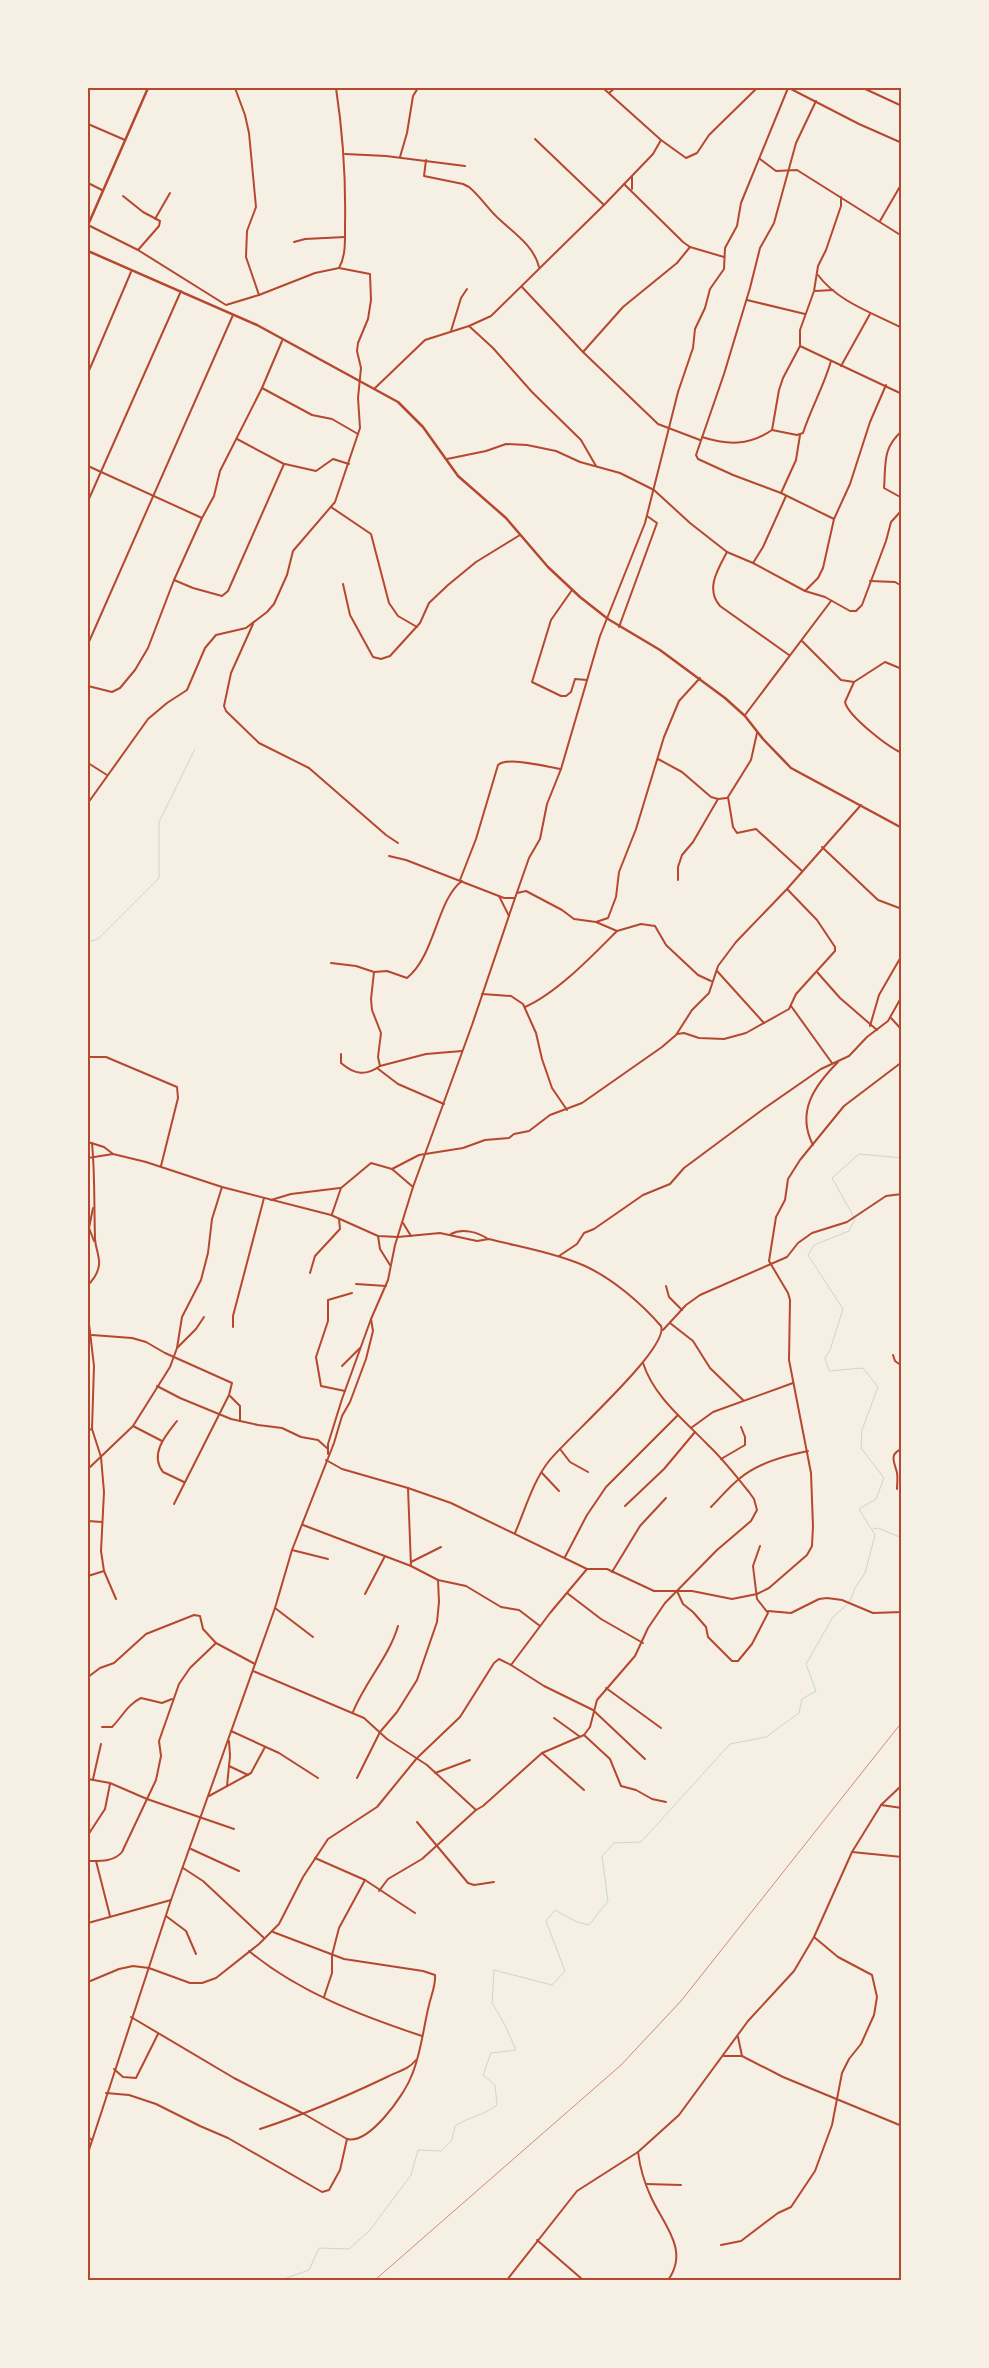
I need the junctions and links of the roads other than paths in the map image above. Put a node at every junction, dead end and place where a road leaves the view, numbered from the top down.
1 (148, 88) edge
2 (234, 88) edge
3 (336, 88) edge
4 (418, 88) edge
5 (603, 88) edge
6 (615, 88) edge
7 (756, 88) edge
8 (789, 88) edge
9 (863, 88) edge
10 (609, 93) junction
11 (816, 101) junction
12 (902, 106) edge
13 (88, 124) edge
14 (535, 139) dead end
15 (125, 140) junction
16 (661, 140) junction
17 (902, 143) edge
18 (345, 154) junction
19 (400, 157) junction
20 (760, 159) junction
21 (426, 160) junction
22 (465, 166) dead end
23 (789, 170) junction
24 (633, 174) junction
25 (902, 182) edge
26 (88, 183) edge
27 (624, 184) junction
28 (102, 190) junction
29 (632, 191) junction
30 (170, 193) dead end
31 (123, 196) dead end
32 (841, 198) junction
33 (848, 201) junction
34 (604, 205) junction
35 (842, 206) junction
36 (155, 219) junction
37 (880, 221) junction
38 (88, 225) edge
39 (902, 236) edge
40 (345, 237) junction
41 (294, 242) dead end
42 (690, 247) junction
43 (138, 250) junction
44 (88, 251) edge
45 (724, 257) junction
46 (339, 268) junction
47 (539, 269) junction
48 (131, 272) junction
49 (818, 275) junction
50 (522, 287) junction
51 (467, 289) dead end
52 (833, 290) junction
53 (181, 291) junction
54 (814, 291) junction
55 (259, 295) junction
56 (747, 300) junction
57 (805, 314) junction
58 (870, 314) junction
59 (233, 315) junction
60 (469, 326) junction
61 (902, 328) edge
62 (450, 331) junction
63 (282, 341) junction
64 (800, 346) junction
65 (583, 352) junction
66 (832, 360) junction
67 (841, 366) junction
68 (88, 373) edge
69 (360, 382) junction
70 (886, 386) junction
71 (262, 388) junction
72 (374, 389) junction
73 (902, 394) edge
74 (669, 430) junction
75 (772, 430) junction
76 (902, 430) edge
77 (359, 434) junction
78 (800, 435) junction
79 (702, 437) junction
80 (237, 439) junction
81 (700, 440) junction
82 (445, 460) junction
83 (284, 464) junction
84 (349, 464) junction
85 (88, 466) edge
86 (596, 466) junction
87 (100, 472) junction
88 (654, 490) junction
89 (781, 493) junction
90 (154, 496) junction
91 (786, 496) junction
92 (902, 498) edge
93 (88, 501) edge
94 (331, 507) junction
95 (902, 510) edge
96 (647, 516) junction
97 (202, 518) junction
98 (834, 519) junction
99 (520, 535) junction
100 (728, 552) junction
101 (753, 563) junction
102 (174, 580) junction
103 (870, 581) junction
104 (343, 584) dead end
105 (902, 586) edge
106 (572, 590) junction
107 (805, 591) junction
108 (831, 601) junction
109 (608, 620) junction
110 (253, 624) junction
111 (417, 627) junction
112 (619, 627) junction
113 (802, 641) junction
114 (88, 644) edge
115 (789, 655) junction
116 (902, 669) edge
117 (700, 678) junction
118 (588, 680) junction
119 (854, 682) junction
120 (88, 686) edge
121 (745, 716) junction
122 (758, 733) junction
123 (902, 753) edge
124 (658, 759) junction
125 (88, 763) edge
126 (561, 769) junction
127 (107, 775) junction
128 (728, 797) junction
129 (718, 799) junction
130 (88, 803) edge
131 (861, 806) junction
132 (902, 828) edge
133 (398, 843) dead end
134 (822, 847) junction
135 (389, 856) dead end
136 (802, 871) junction
137 (678, 880) dead end
138 (461, 881) junction
139 (787, 890) junction
140 (516, 894) junction
141 (499, 896) junction
142 (515, 898) junction
143 (902, 909) edge
144 (509, 916) junction
145 (596, 922) junction
146 (617, 931) junction
147 (902, 955) edge
148 (332, 963) dead end
149 (717, 970) junction
150 (374, 972) junction
151 (817, 972) junction
152 (711, 981) junction
153 (482, 994) junction
154 (902, 996) edge
155 (897, 1003) junction
156 (902, 1003) edge
157 (791, 1006) junction
158 (525, 1007) junction
159 (891, 1018) junction
160 (764, 1023) junction
161 (870, 1026) junction
162 (877, 1030) junction
163 (902, 1030) edge
164 (676, 1035) junction
165 (462, 1051) junction
166 (341, 1054) dead end
167 (88, 1057) edge
168 (839, 1061) junction
169 (902, 1062) edge
170 (832, 1063) junction
171 (380, 1066) junction
172 (377, 1068) junction
173 (444, 1104) junction
174 (567, 1110) junction
175 (88, 1142) edge
176 (92, 1143) junction
177 (813, 1145) junction
178 (112, 1154) junction
179 (426, 1154) junction
180 (93, 1156) junction
181 (88, 1158) edge
182 (161, 1166) junction
183 (392, 1169) junction
184 (222, 1187) junction
185 (341, 1188) junction
186 (414, 1188) junction
187 (902, 1194) edge
188 (264, 1198) junction
189 (271, 1200) junction
190 (94, 1206) junction
191 (331, 1215) junction
192 (339, 1218) junction
193 (403, 1223) junction
194 (451, 1234) junction
195 (378, 1236) junction
196 (411, 1236) junction
197 (398, 1237) junction
198 (489, 1239) junction
199 (95, 1243) junction
200 (559, 1257) junction
201 (770, 1264) junction
202 (390, 1265) junction
203 (310, 1273) dead end
204 (356, 1284) dead end
205 (88, 1286) edge
206 (386, 1286) junction
207 (666, 1286) dead end
208 (352, 1293) dead end
209 (682, 1310) junction
210 (88, 1315) edge
211 (204, 1317) dead end
212 (371, 1319) junction
213 (669, 1323) junction
214 (232, 1327) dead end
215 (663, 1331) junction
216 (91, 1335) junction
217 (361, 1347) junction
218 (177, 1348) junction
219 (893, 1355) dead end
220 (175, 1357) junction
221 (93, 1358) junction
222 (88, 1359) edge
223 (643, 1363) junction
224 (342, 1366) dead end
225 (902, 1366) edge
226 (794, 1382) junction
227 (157, 1386) junction
228 (345, 1391) junction
229 (229, 1395) junction
230 (743, 1400) junction
231 (220, 1413) junction
232 (678, 1415) junction
233 (177, 1421) dead end
234 (240, 1422) junction
235 (133, 1426) junction
236 (740, 1427) dead end
237 (92, 1428) junction
238 (691, 1428) junction
239 (88, 1430) edge
240 (695, 1432) junction
241 (162, 1440) junction
242 (560, 1448) junction
243 (328, 1449) junction
244 (902, 1449) edge
245 (808, 1451) junction
246 (328, 1454) junction
247 (101, 1457) junction
248 (722, 1459) junction
249 (326, 1460) junction
250 (88, 1469) edge
251 (588, 1472) dead end
252 (542, 1473) junction
253 (738, 1479) junction
254 (184, 1482) junction
255 (408, 1488) junction
256 (897, 1489) dead end
257 (559, 1491) dead end
258 (666, 1498) dead end
259 (174, 1504) dead end
260 (624, 1506) dead end
261 (711, 1507) dead end
262 (88, 1521) edge
263 (102, 1522) junction
264 (303, 1525) junction
265 (515, 1533) junction
266 (760, 1546) dead end
267 (441, 1547) dead end
268 (292, 1550) junction
269 (386, 1555) junction
270 (565, 1557) junction
271 (328, 1559) dead end
272 (411, 1562) junction
273 (411, 1566) junction
274 (587, 1569) junction
275 (104, 1571) junction
276 (612, 1572) junction
277 (88, 1576) edge
278 (438, 1580) junction
279 (676, 1591) junction
280 (566, 1593) junction
281 (366, 1594) dead end
282 (756, 1594) junction
283 (116, 1599) dead end
284 (275, 1608) junction
285 (768, 1611) junction
286 (902, 1612) edge
287 (398, 1626) dead end
288 (540, 1626) junction
289 (313, 1637) dead end
290 (643, 1642) junction
291 (216, 1643) junction
292 (255, 1664) junction
293 (511, 1665) junction
294 (253, 1671) junction
295 (88, 1677) edge
296 (606, 1688) junction
297 (173, 1698) junction
298 (593, 1710) junction
299 (353, 1712) junction
300 (554, 1718) dead end
301 (102, 1727) dead end
302 (661, 1728) dead end
303 (231, 1732) junction
304 (380, 1732) junction
305 (584, 1735) junction
306 (579, 1736) junction
307 (228, 1740) junction
308 (101, 1744) dead end
309 (265, 1746) junction
310 (542, 1753) junction
311 (417, 1758) junction
312 (645, 1759) dead end
313 (470, 1760) dead end
314 (229, 1766) junction
315 (435, 1772) junction
316 (248, 1775) junction
317 (318, 1778) dead end
318 (357, 1778) dead end
319 (88, 1779) edge
320 (93, 1779) junction
321 (110, 1783) junction
322 (902, 1785) edge
323 (227, 1786) junction
324 (584, 1790) dead end
325 (209, 1796) junction
326 (147, 1799) junction
327 (666, 1802) dead end
328 (881, 1805) junction
329 (902, 1808) edge
330 (476, 1810) junction
331 (201, 1816) junction
332 (417, 1822) dead end
333 (234, 1828) dead end
334 (88, 1836) edge
335 (437, 1847) junction
336 (191, 1848) junction
337 (852, 1852) junction
338 (902, 1857) edge
339 (315, 1858) junction
340 (88, 1861) edge
341 (96, 1861) junction
342 (183, 1868) junction
343 (239, 1871) dead end
344 (364, 1880) junction
345 (494, 1882) dead end
346 (380, 1891) junction
347 (171, 1900) junction
348 (415, 1914) dead end
349 (110, 1916) junction
350 (166, 1916) junction
351 (88, 1923) edge
352 (273, 1932) junction
353 (814, 1937) junction
354 (265, 1939) junction
355 (249, 1951) junction
356 (196, 1954) dead end
357 (332, 1955) junction
358 (149, 1968) junction
359 (88, 1982) edge
360 (324, 1997) junction
361 (131, 2017) junction
362 (158, 2034) junction
363 (422, 2036) junction
364 (738, 2036) junction
365 (724, 2056) junction
366 (742, 2056) junction
367 (417, 2059) junction
368 (114, 2069) junction
369 (106, 2093) junction
370 (838, 2100) junction
371 (304, 2114) junction
372 (902, 2126) edge
373 (260, 2130) dead end
374 (88, 2137) edge
375 (347, 2139) junction
376 (92, 2140) junction
377 (638, 2152) junction
378 (88, 2153) edge
379 (646, 2184) junction
380 (681, 2185) dead end
381 (537, 2240) junction
382 (722, 2245) dead end
383 (507, 2280) edge
384 (584, 2280) edge
385 (668, 2280) edge

1 - 15 street
2 - 55 street
3 - 18 street
4 - 19 street
5 - 10 street
6 - 10 street
7 - 16 street
8 - 11 street
8 - 20 street
9 - 12 street
10 - 16 street
11 - 17 street
11 - 23 street
13 - 15 street
14 - 34 street
15 - 28 street
16 - 24 street
18 - 19 street
18 - 40 street
19 - 21 street
20 - 23 street
20 - 45 street
21 - 22 street
21 - 47 street
23 - 32 street
23 - 56 street
24 - 27 street
24 - 29 street
25 - 37 street
26 - 28 street
27 - 29 street
27 - 34 street
28 - 38 street
29 - 42 street
30 - 36 street
31 - 36 street
32 - 33 street
32 - 35 street
33 - 35 street
33 - 37 street
34 - 47 street
35 - 49 street
36 - 43 street
37 - 39 street
38 - 43 street
40 - 41 street
40 - 46 street
42 - 45 street
42 - 65 street
43 - 55 street
44 - 48 street
45 - 74 street
46 - 55 street
46 - 69 street
47 - 50 street
48 - 53 street
48 - 68 street
49 - 52 street
49 - 54 street
50 - 60 street
50 - 65 street
51 - 62 street
52 - 54 street
52 - 58 street
53 - 59 street
53 - 87 street
54 - 57 street
56 - 57 street
56 - 79 street
57 - 64 street
58 - 61 street
58 - 67 street
59 - 63 street
59 - 90 street
60 - 62 street
60 - 86 street
62 - 72 street
63 - 69 street
63 - 71 street
64 - 66 street
64 - 75 street
65 - 74 street
66 - 67 street
66 - 78 street
67 - 70 street
69 - 72 street
69 - 77 street
70 - 73 street
70 - 98 street
71 - 77 street
71 - 80 street
72 - 82 street
74 - 81 street
74 - 88 street
75 - 78 street
75 - 79 street
76 - 92 street
77 - 84 street
78 - 89 street
79 - 81 street
80 - 83 street
80 - 97 street
81 - 89 street
82 - 86 street
82 - 99 street
83 - 84 street
83 - 102 street
84 - 94 street
85 - 87 street
86 - 88 street
87 - 90 street
87 - 93 street
88 - 96 street
88 - 100 street
89 - 91 street
90 - 97 street
90 - 114 street
91 - 98 street
91 - 101 street
94 - 110 street
94 - 111 street
95 - 103 street
96 - 109 street
96 - 112 street
97 - 102 street
98 - 107 street
99 - 106 street
99 - 111 street
100 - 101 street
100 - 115 street
101 - 107 street
102 - 120 street
103 - 105 street
103 - 108 street
104 - 111 street
106 - 109 street
106 - 118 street
107 - 108 street
108 - 113 street
109 - 112 street
109 - 118 street
110 - 127 street
110 - 133 street
112 - 117 street
113 - 115 street
113 - 119 street
115 - 121 street
116 - 119 street
117 - 121 street
117 - 124 street
118 - 126 street
119 - 123 street
121 - 122 street
122 - 128 street
122 - 131 street
124 - 129 street
124 - 145 street
125 - 127 street
126 - 138 street
126 - 140 street
127 - 130 street
128 - 129 street
128 - 136 street
129 - 137 street
131 - 132 street
131 - 134 street
134 - 136 street
134 - 143 street
135 - 138 street
136 - 139 street
138 - 141 street
138 - 150 street
139 - 149 street
139 - 151 street
140 - 142 street
140 - 145 street
141 - 142 street
141 - 144 street
142 - 144 street
144 - 153 street
145 - 146 street
146 - 152 street
146 - 158 street
147 - 161 street
148 - 150 street
149 - 152 street
149 - 160 street
150 - 171 street
151 - 157 street
151 - 161 street
152 - 164 street
153 - 158 street
153 - 165 street
154 - 155 street
155 - 156 street
155 - 159 street
157 - 160 street
157 - 170 street
158 - 174 street
159 - 162 street
159 - 163 street
160 - 164 street
161 - 162 street
162 - 168 street
164 - 174 street
165 - 171 street
165 - 173 street
166 - 172 street
167 - 182 street
168 - 170 street
168 - 177 street
169 - 177 street
170 - 200 street
171 - 172 street
172 - 173 street
173 - 179 street
174 - 179 street
175 - 176 street
176 - 178 street
176 - 180 street
177 - 201 street
178 - 180 street
178 - 182 street
179 - 183 street
179 - 186 street
180 - 181 street
180 - 190 street
182 - 184 street
183 - 185 street
183 - 186 street
184 - 188 street
184 - 218 street
185 - 189 street
185 - 191 street
186 - 193 street
187 - 201 street
188 - 189 street
188 - 214 street
189 - 191 street
190 - 199 street
190 - 199 street
191 - 192 street
192 - 195 street
192 - 203 street
193 - 196 street
193 - 197 street
194 - 196 street
194 - 198 street
194 - 198 street
195 - 197 street
195 - 202 street
196 - 197 street
197 - 202 street
198 - 200 street
199 - 205 street
200 - 215 street
201 - 209 street
201 - 226 street
202 - 206 street
204 - 206 street
206 - 212 street
207 - 209 street
208 - 228 street
209 - 213 street
210 - 216 street
211 - 218 street
212 - 217 street
212 - 246 street
213 - 215 street
213 - 230 street
215 - 223 street
216 - 220 street
216 - 221 street
217 - 224 street
217 - 228 street
218 - 220 street
219 - 225 street
220 - 227 street
220 - 229 street
221 - 222 street
221 - 237 street
223 - 232 street
223 - 242 street
226 - 230 street
226 - 245 street
227 - 231 street
227 - 235 street
228 - 243 street
229 - 231 street
229 - 234 street
230 - 238 street
231 - 234 street
231 - 254 street
232 - 238 street
232 - 270 street
233 - 241 street
234 - 243 street
235 - 241 street
235 - 247 street
236 - 248 street
237 - 239 street
237 - 247 street
238 - 240 street
240 - 248 street
240 - 260 street
241 - 254 street
242 - 251 street
242 - 252 street
243 - 246 street
244 - 256 street
245 - 253 street
245 - 282 street
246 - 249 street
247 - 250 street
247 - 263 street
248 - 253 street
249 - 255 street
249 - 264 street
252 - 257 street
252 - 265 street
253 - 261 street
253 - 279 street
254 - 259 street
255 - 265 street
255 - 272 street
258 - 276 street
262 - 263 street
263 - 275 street
264 - 268 street
264 - 269 street
265 - 270 street
266 - 282 street
267 - 272 street
268 - 271 street
268 - 284 street
269 - 273 street
269 - 281 street
270 - 274 street
272 - 273 street
273 - 278 street
274 - 276 street
274 - 280 street
275 - 277 street
275 - 283 street
276 - 279 street
278 - 288 street
278 - 304 street
279 - 282 street
279 - 285 street
279 - 290 street
280 - 288 street
280 - 290 street
282 - 285 street
284 - 289 street
284 - 292 street
285 - 286 street
287 - 299 street
288 - 293 street
290 - 296 street
291 - 292 street
291 - 295 street
291 - 297 street
292 - 294 street
293 - 298 street
293 - 311 street
294 - 299 street
294 - 303 street
296 - 298 street
296 - 302 street
297 - 301 street
297 - 326 street
298 - 305 street
298 - 312 street
299 - 304 street
300 - 306 street
303 - 307 street
303 - 309 street
304 - 311 street
304 - 318 street
305 - 306 street
305 - 327 street
306 - 310 street
307 - 314 street
307 - 325 street
308 - 320 street
309 - 316 street
309 - 317 street
310 - 324 street
310 - 330 street
311 - 315 street
311 - 339 street
313 - 315 street
314 - 316 street
314 - 323 street
315 - 330 street
316 - 323 street
319 - 320 street
320 - 321 street
321 - 326 street
321 - 334 street
322 - 328 street
323 - 325 street
325 - 331 street
326 - 331 street
326 - 341 street
328 - 329 street
328 - 337 street
330 - 335 street
331 - 333 street
331 - 336 street
332 - 335 street
335 - 345 street
335 - 346 street
336 - 342 street
336 - 343 street
337 - 338 street
337 - 353 street
339 - 344 street
339 - 352 street
340 - 341 street
341 - 349 street
342 - 347 street
342 - 354 street
344 - 346 street
344 - 357 street
346 - 348 street
347 - 349 street
347 - 350 street
349 - 351 street
350 - 356 street
350 - 358 street
352 - 354 street
352 - 357 street
353 - 364 street
353 - 370 street
354 - 355 street
355 - 358 street
355 - 360 street
357 - 360 street
357 - 363 street
358 - 359 street
358 - 361 street
360 - 363 street
361 - 362 street
361 - 368 street
362 - 368 street
362 - 371 street
363 - 367 street
364 - 365 street
364 - 366 street
365 - 366 street
365 - 377 street
366 - 370 street
367 - 371 street
367 - 375 street
368 - 369 street
369 - 375 street
369 - 376 street
370 - 372 street
370 - 382 street
371 - 373 street
371 - 375 street
374 - 376 street
376 - 378 street
377 - 379 street
377 - 381 street
379 - 380 street
379 - 385 street
381 - 383 street
381 - 384 street

